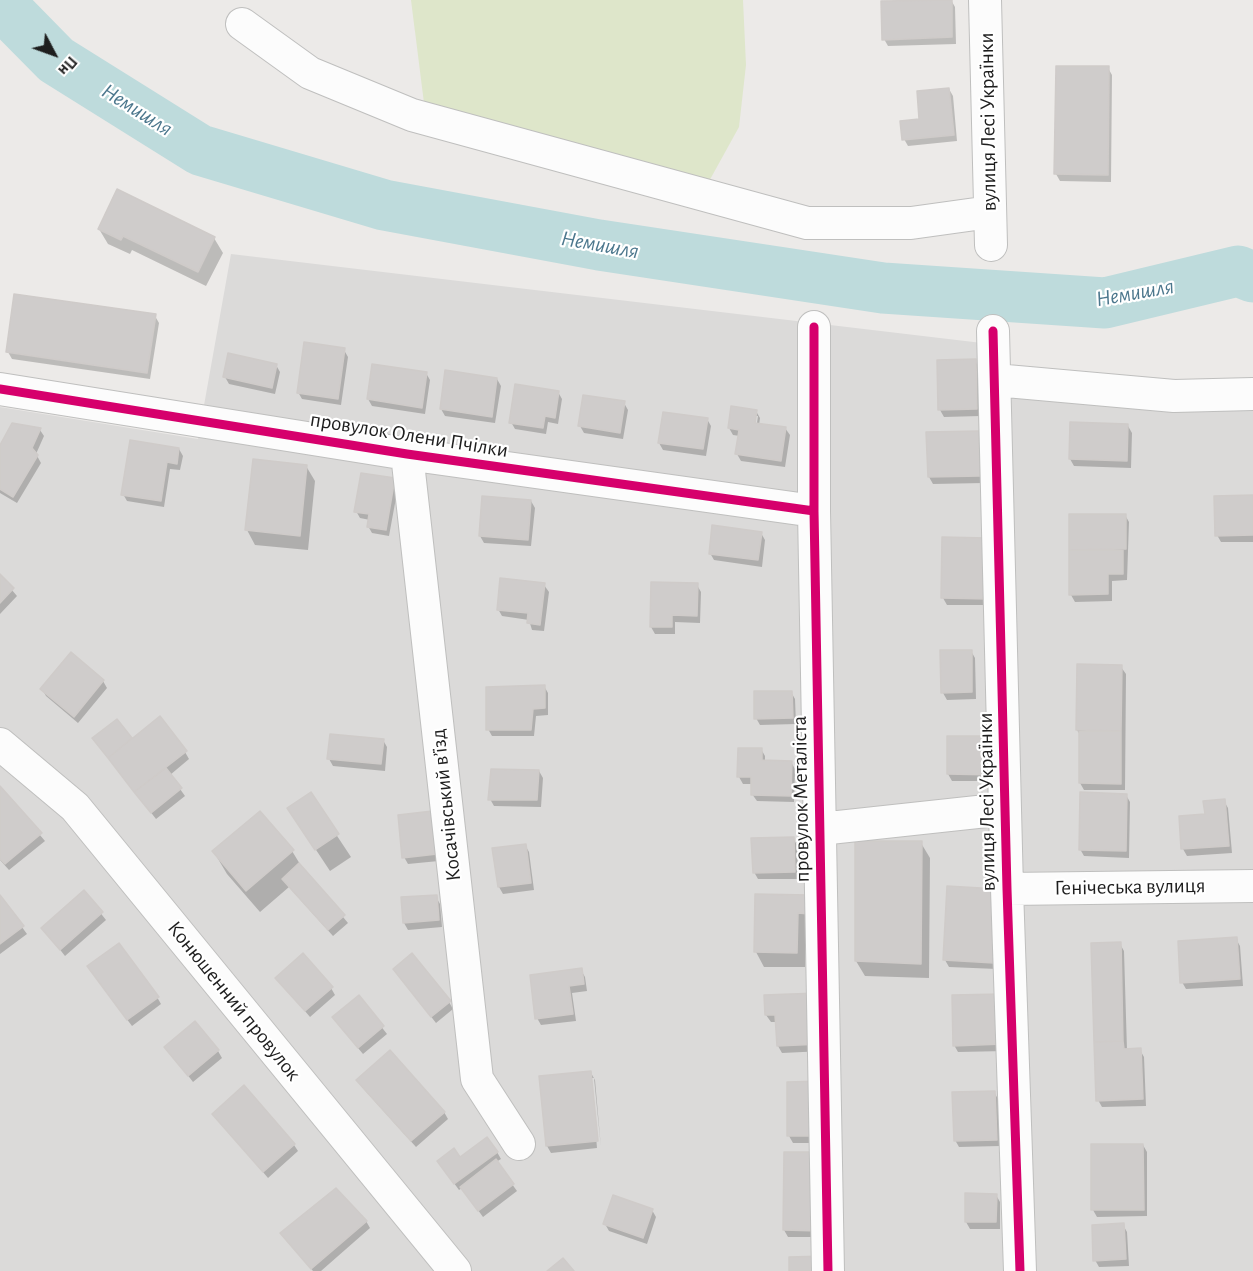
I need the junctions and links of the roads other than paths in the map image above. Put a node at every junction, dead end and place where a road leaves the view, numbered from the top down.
1 (985, 0) edge
2 (242, 24) dead end
3 (990, 212) junction
4 (991, 245) dead end
5 (814, 327) dead end
6 (993, 331) dead end
7 (994, 380) junction
8 (0, 389) edge
9 (1253, 394) edge
10 (407, 454) junction
11 (814, 511) junction
12 (0, 744) edge
13 (1005, 809) junction
14 (820, 829) junction
15 (1253, 886) edge
16 (1007, 889) junction
17 (519, 1144) dead end
18 (455, 1271) edge
19 (828, 1271) edge
20 (1020, 1271) edge

1 - 3 street, вулиця Лесі Українки
2 - 3 street
3 - 4 street, вулиця Лесі Українки
5 - 11 street, провулок Металіста
6 - 7 street, вулиця Лесі Українки
7 - 9 street
7 - 13 street, вулиця Лесі Українки
8 - 10 street, провулок Олени Пчілки
10 - 11 street, провулок Олени Пчілки
10 - 17 street, Косачівський в’їзд
11 - 14 street, провулок Металіста
12 - 18 street, Конюшенний провулок
13 - 14 street
13 - 16 street, вулиця Лесі Українки
14 - 19 street, провулок Металіста
15 - 16 street, Генічеська вулиця
16 - 20 street, вулиця Лесі Українки

